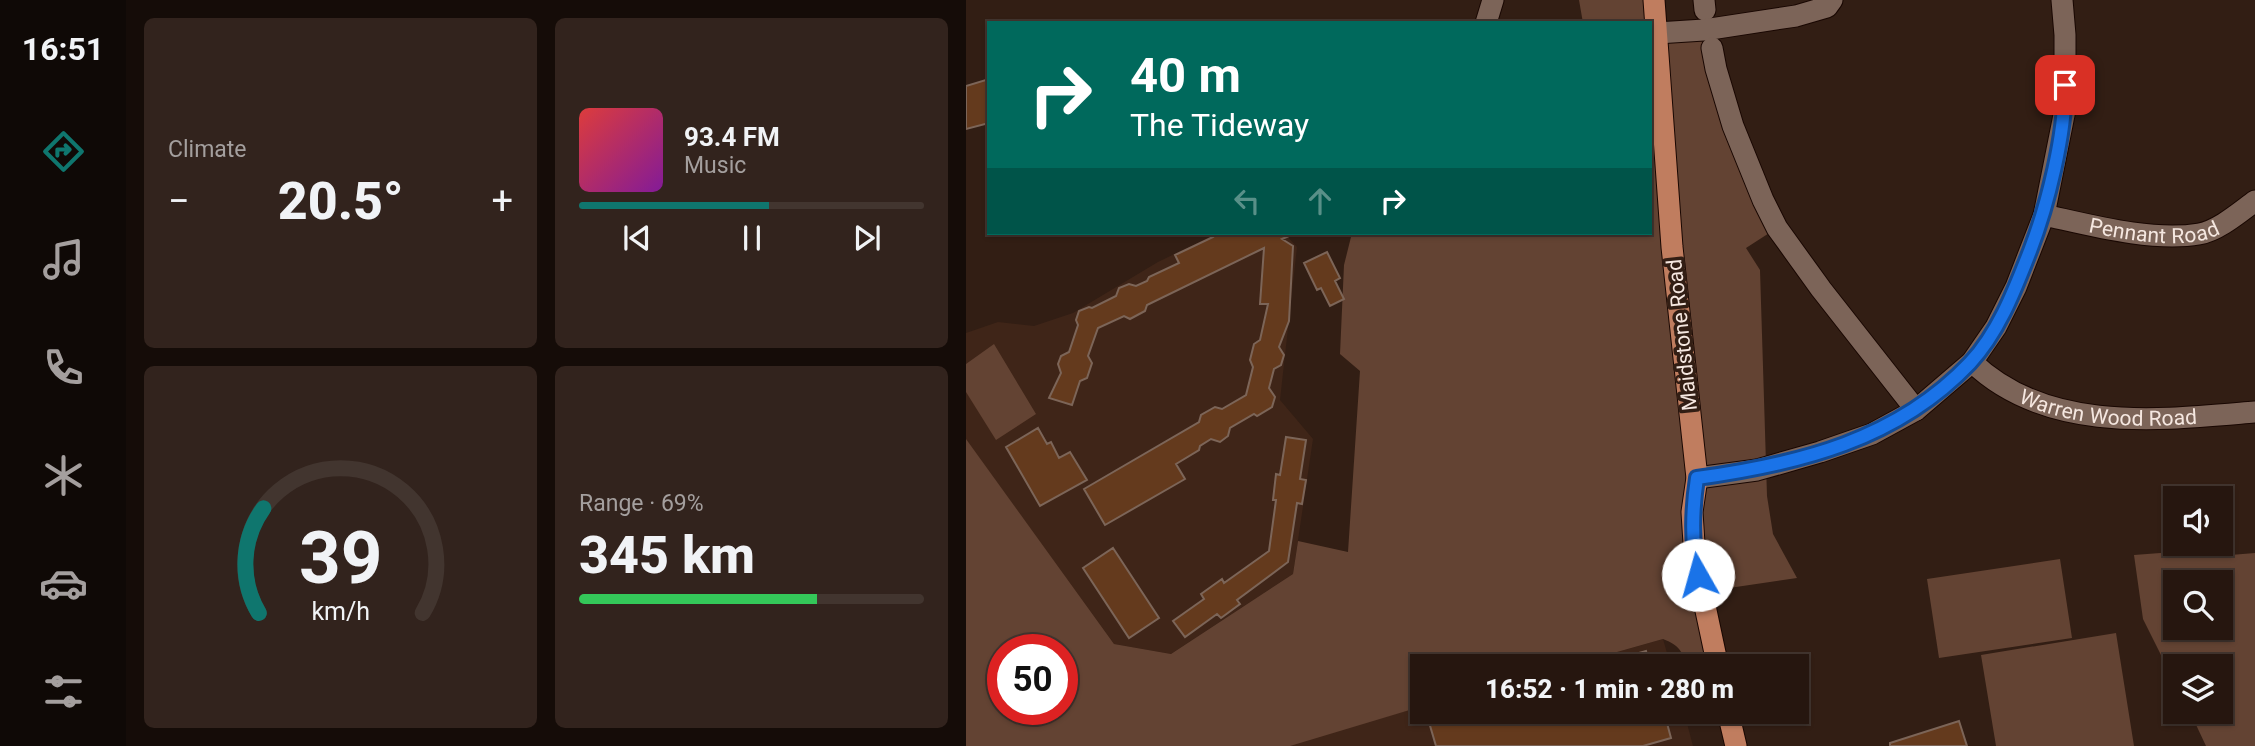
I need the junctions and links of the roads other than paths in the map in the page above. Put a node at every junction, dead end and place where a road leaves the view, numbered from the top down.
1 (1493, 0) edge
2 (1654, 0) edge
3 (1832, 0) edge
4 (2062, 0) edge
5 (1487, 21) edge
6 (1657, 33) junction
7 (1712, 48) dead end
8 (2255, 201) edge
9 (2044, 215) junction
10 (1972, 362) junction
11 (1916, 410) junction
12 (2255, 412) edge
13 (1697, 478) junction
14 (1715, 654) edge
15 (1731, 724) edge
16 (1736, 746) edge

1 - 5 street
2 - 6 main road, Maidstone Road
3 - 6 street
4 - 9 street
6 - 13 main road, Maidstone Road
7 - 11 street
8 - 9 street, Pennant Road
9 - 10 street
10 - 11 street
10 - 12 street, Warren Wood Road
11 - 13 street
13 - 14 main road, Maidstone Road
15 - 16 main road

